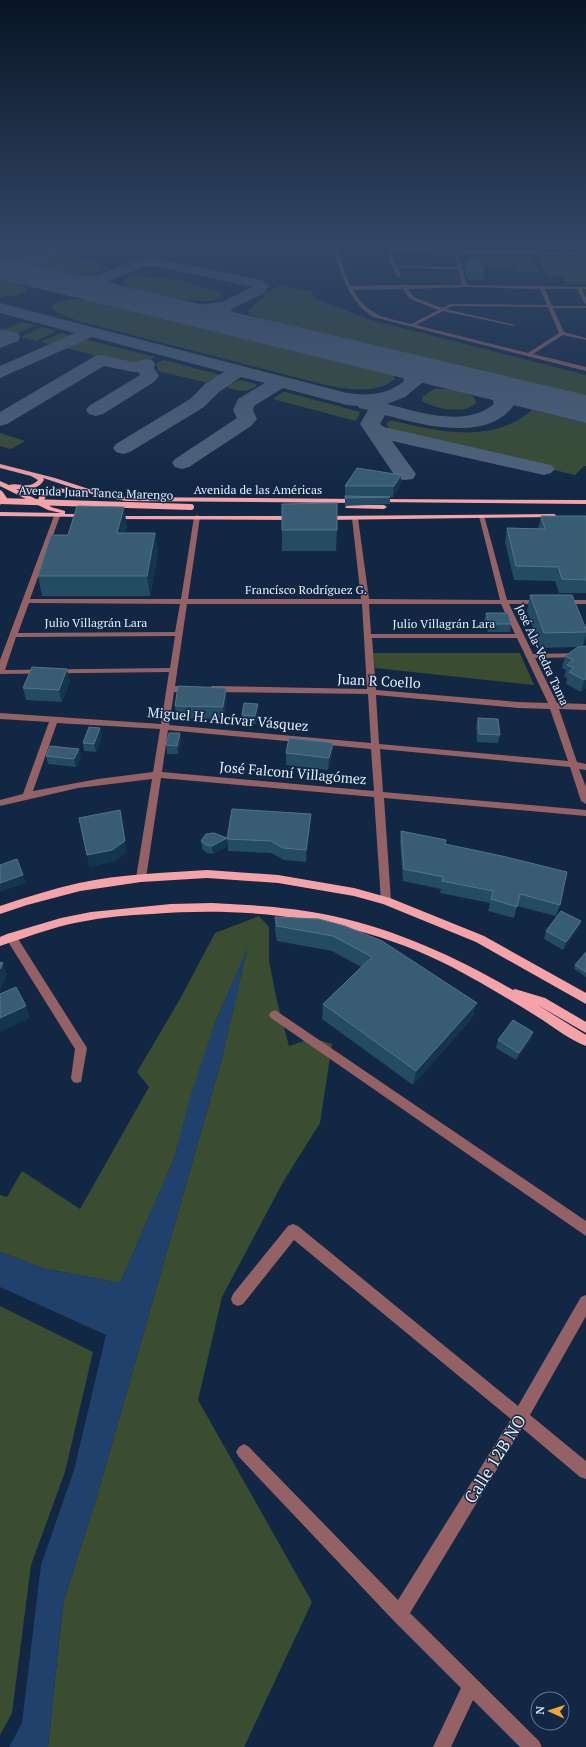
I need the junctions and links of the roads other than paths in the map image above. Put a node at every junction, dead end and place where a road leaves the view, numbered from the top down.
1 (425, 330) edge
2 (560, 330) edge
3 (562, 333) junction
4 (586, 339) edge
5 (530, 354) junction
6 (586, 369) edge
7 (0, 466) edge
8 (34, 475) junction
9 (1, 483) edge
10 (0, 492) edge
11 (126, 499) junction
12 (252, 501) junction
13 (0, 502) edge
14 (520, 502) junction
15 (586, 502) edge
16 (214, 507) dead end
17 (293, 507) junction
18 (191, 508) joint
19 (199, 508) dead end
20 (0, 514) edge
21 (59, 514) junction
22 (92, 515) edge
23 (107, 516) edge
24 (482, 516) junction
25 (562, 516) edge
26 (197, 517) junction
27 (299, 518) edge
28 (315, 518) edge
29 (355, 518) junction
30 (25, 601) junction
31 (184, 602) junction
32 (365, 602) junction
33 (504, 602) junction
34 (586, 602) edge
35 (179, 634) junction
36 (13, 635) junction
37 (367, 636) junction
38 (521, 636) junction
39 (586, 655) edge
40 (530, 656) junction
41 (174, 670) junction
42 (0, 671) edge
43 (170, 689) junction
44 (371, 692) junction
45 (554, 707) junction
46 (586, 707) edge
47 (0, 716) edge
48 (54, 720) junction
49 (164, 727) junction
50 (375, 747) junction
51 (586, 761) edge
52 (572, 764) junction
53 (586, 767) edge
54 (157, 775) junction
55 (378, 794) junction
56 (28, 795) junction
57 (586, 801) edge
58 (0, 803) edge
59 (586, 813) edge
60 (141, 878) junction
61 (386, 901) junction
62 (0, 910) edge
63 (5, 939) edge
64 (504, 991) junction
65 (586, 999) edge
66 (275, 1015) dead end
67 (586, 1028) edge
68 (586, 1041) edge
69 (77, 1078) dead end
70 (586, 1229) edge
71 (238, 1299) dead end
72 (586, 1302) edge
73 (521, 1416) junction
74 (244, 1452) dead end
75 (586, 1471) edge
76 (399, 1614) junction
77 (471, 1686) junction
78 (442, 1747) edge
79 (533, 1747) edge

1 - 5 street
2 - 3 street
3 - 4 street
3 - 5 street
5 - 6 street
7 - 8 main road, Avenida de las Américas
8 - 9 main road
8 - 11 main road, Avenida de las Américas
9 - 21 main road
10 - 13 main road
11 - 12 main road, Avenida de las Américas
11 - 21 main road
12 - 14 main road, Avenida de las Américas
12 - 17 main road
13 - 18 main road, Avenida Juan Tanca Marengo, bridge
14 - 15 main road, Avenida de las Américas
14 - 17 main road, Avenida de las Américas
16 - 17 main road, Avenida de las Américas
18 - 19 main road, Avenida de las Américas
20 - 21 main road, Avenida Juan Tanca Marengo
21 - 22 main road
21 - 30 street
23 - 26 main road, Avenida de las Américas
24 - 25 main road, Avenida de las Américas
24 - 29 main road, Avenida de las Américas
24 - 33 street, José Ala-Vedra Tama
26 - 27 main road, Avenida de las Américas
26 - 31 street
28 - 29 main road, Avenida de las Américas
29 - 32 street
30 - 31 street, Francísco Rodríguez G.
30 - 36 street
31 - 32 street, Francísco Rodríguez G.
31 - 35 street
32 - 33 street, Francísco Rodríguez G.
32 - 37 street
33 - 34 street, Francísco Rodríguez G.
33 - 38 street, José Ala-Vedra Tama
35 - 36 street, Julio Villagrán Lara
35 - 41 street
36 - 42 street
37 - 38 street, Julio Villagrán Lara
37 - 44 street
38 - 40 street, José Ala-Vedra Tama
39 - 40 street
40 - 45 street, José Ala-Vedra Tama
41 - 42 street
41 - 43 street
43 - 44 street, Juan R Coello
43 - 49 street
44 - 45 street, Juan R Coello
44 - 50 street
45 - 46 street, Juan R Coello
45 - 52 street, José Ala-Vedra Tama
47 - 48 street, Miguel H. Alcívar Vásquez
48 - 49 street, Miguel H. Alcívar Vásquez
48 - 56 street
49 - 50 street, Miguel H. Alcívar Vásquez
49 - 54 street
50 - 52 street, Miguel H. Alcívar Vásquez
50 - 55 street
51 - 52 street, Miguel H. Alcívar Vásquez
52 - 53 street, Miguel H. Alcívar Vásquez
52 - 57 street, José Ala-Vedra Tama
54 - 55 street, José Falconí Villagómez
54 - 56 street, José Falconí Villagómez
54 - 60 street
55 - 59 street, José Falconí Villagómez
55 - 61 street
56 - 58 street, José Falconí Villagómez
60 - 61 main road
60 - 62 main road
61 - 65 main road
63 - 64 main road
63 - 69 street
64 - 67 main road
64 - 68 main road
66 - 70 street
71 - 73 street
72 - 73 street, Calle 12B NO
73 - 75 street
73 - 76 street, Calle 12B NO
74 - 76 street
76 - 77 street
77 - 78 street
77 - 79 street

